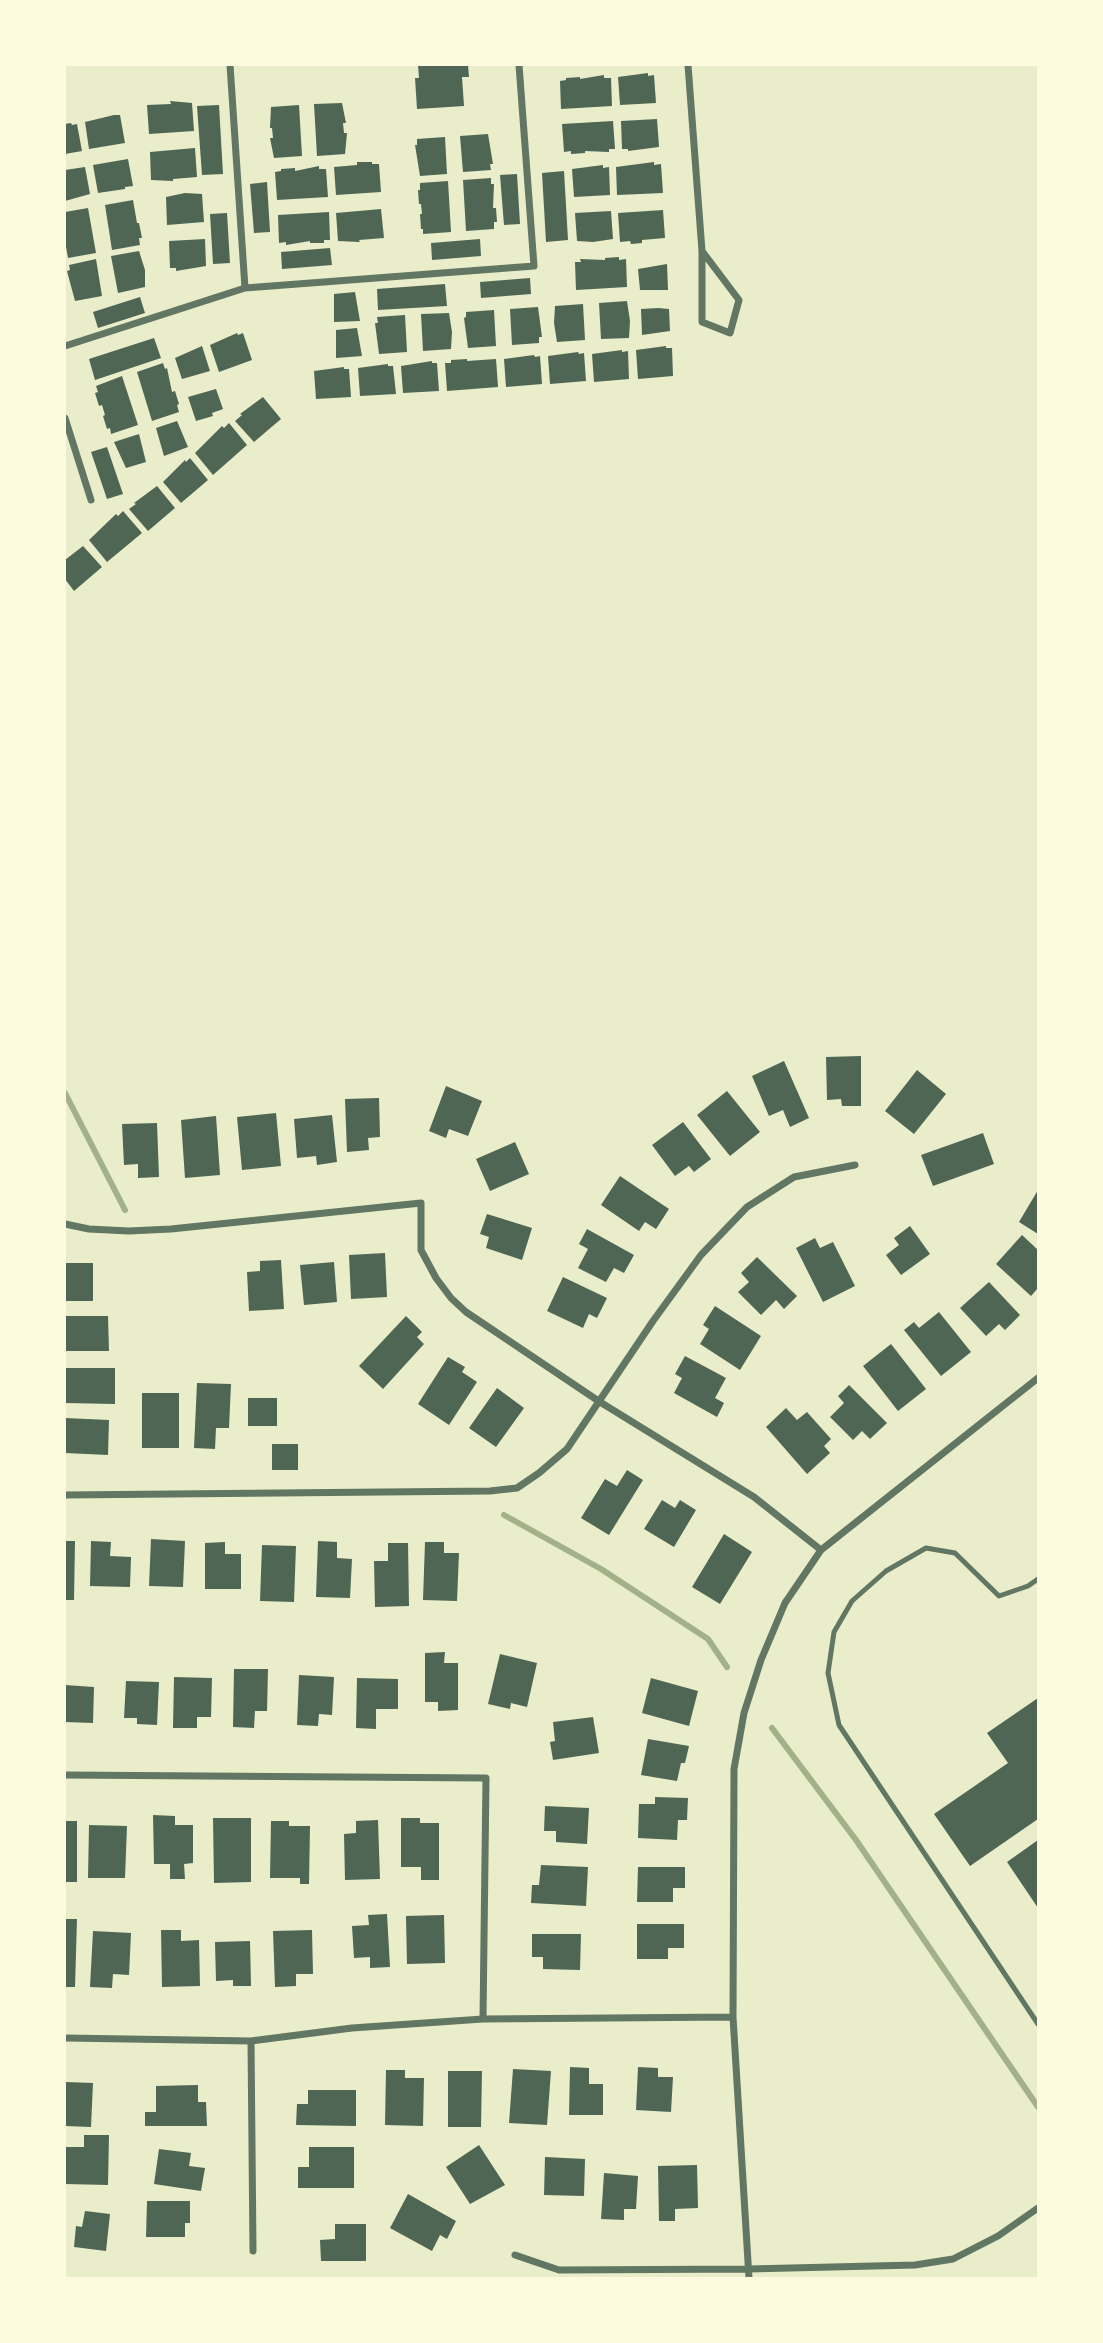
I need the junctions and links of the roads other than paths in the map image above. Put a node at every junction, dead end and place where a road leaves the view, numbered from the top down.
1 (230, 65) edge
2 (519, 65) edge
3 (688, 65) edge
4 (702, 251) junction
5 (245, 288) junction
6 (65, 346) edge
7 (65, 418) edge
8 (91, 500) dead end
9 (855, 1165) dead end
10 (65, 1224) edge
11 (1038, 1378) edge
12 (600, 1402) junction
13 (65, 1495) edge
14 (821, 1550) junction
15 (1038, 1578) edge
16 (65, 1774) edge
17 (733, 2017) junction
18 (483, 2019) junction
19 (1038, 2024) edge
20 (65, 2038) edge
21 (251, 2041) junction
22 (1038, 2208) edge
23 (253, 2251) dead end
24 (515, 2255) dead end
25 (749, 2269) junction
26 (749, 2278) edge

1 - 5 street
2 - 5 street
3 - 4 street
4 - 4 street
5 - 6 street
7 - 8 street
9 - 12 street
10 - 12 street
11 - 14 street
12 - 13 street
12 - 14 street
14 - 17 street
15 - 19 lane
16 - 18 street
17 - 18 street
17 - 25 street
18 - 21 street
20 - 21 street
21 - 23 street
22 - 25 street
24 - 25 street
25 - 26 street

